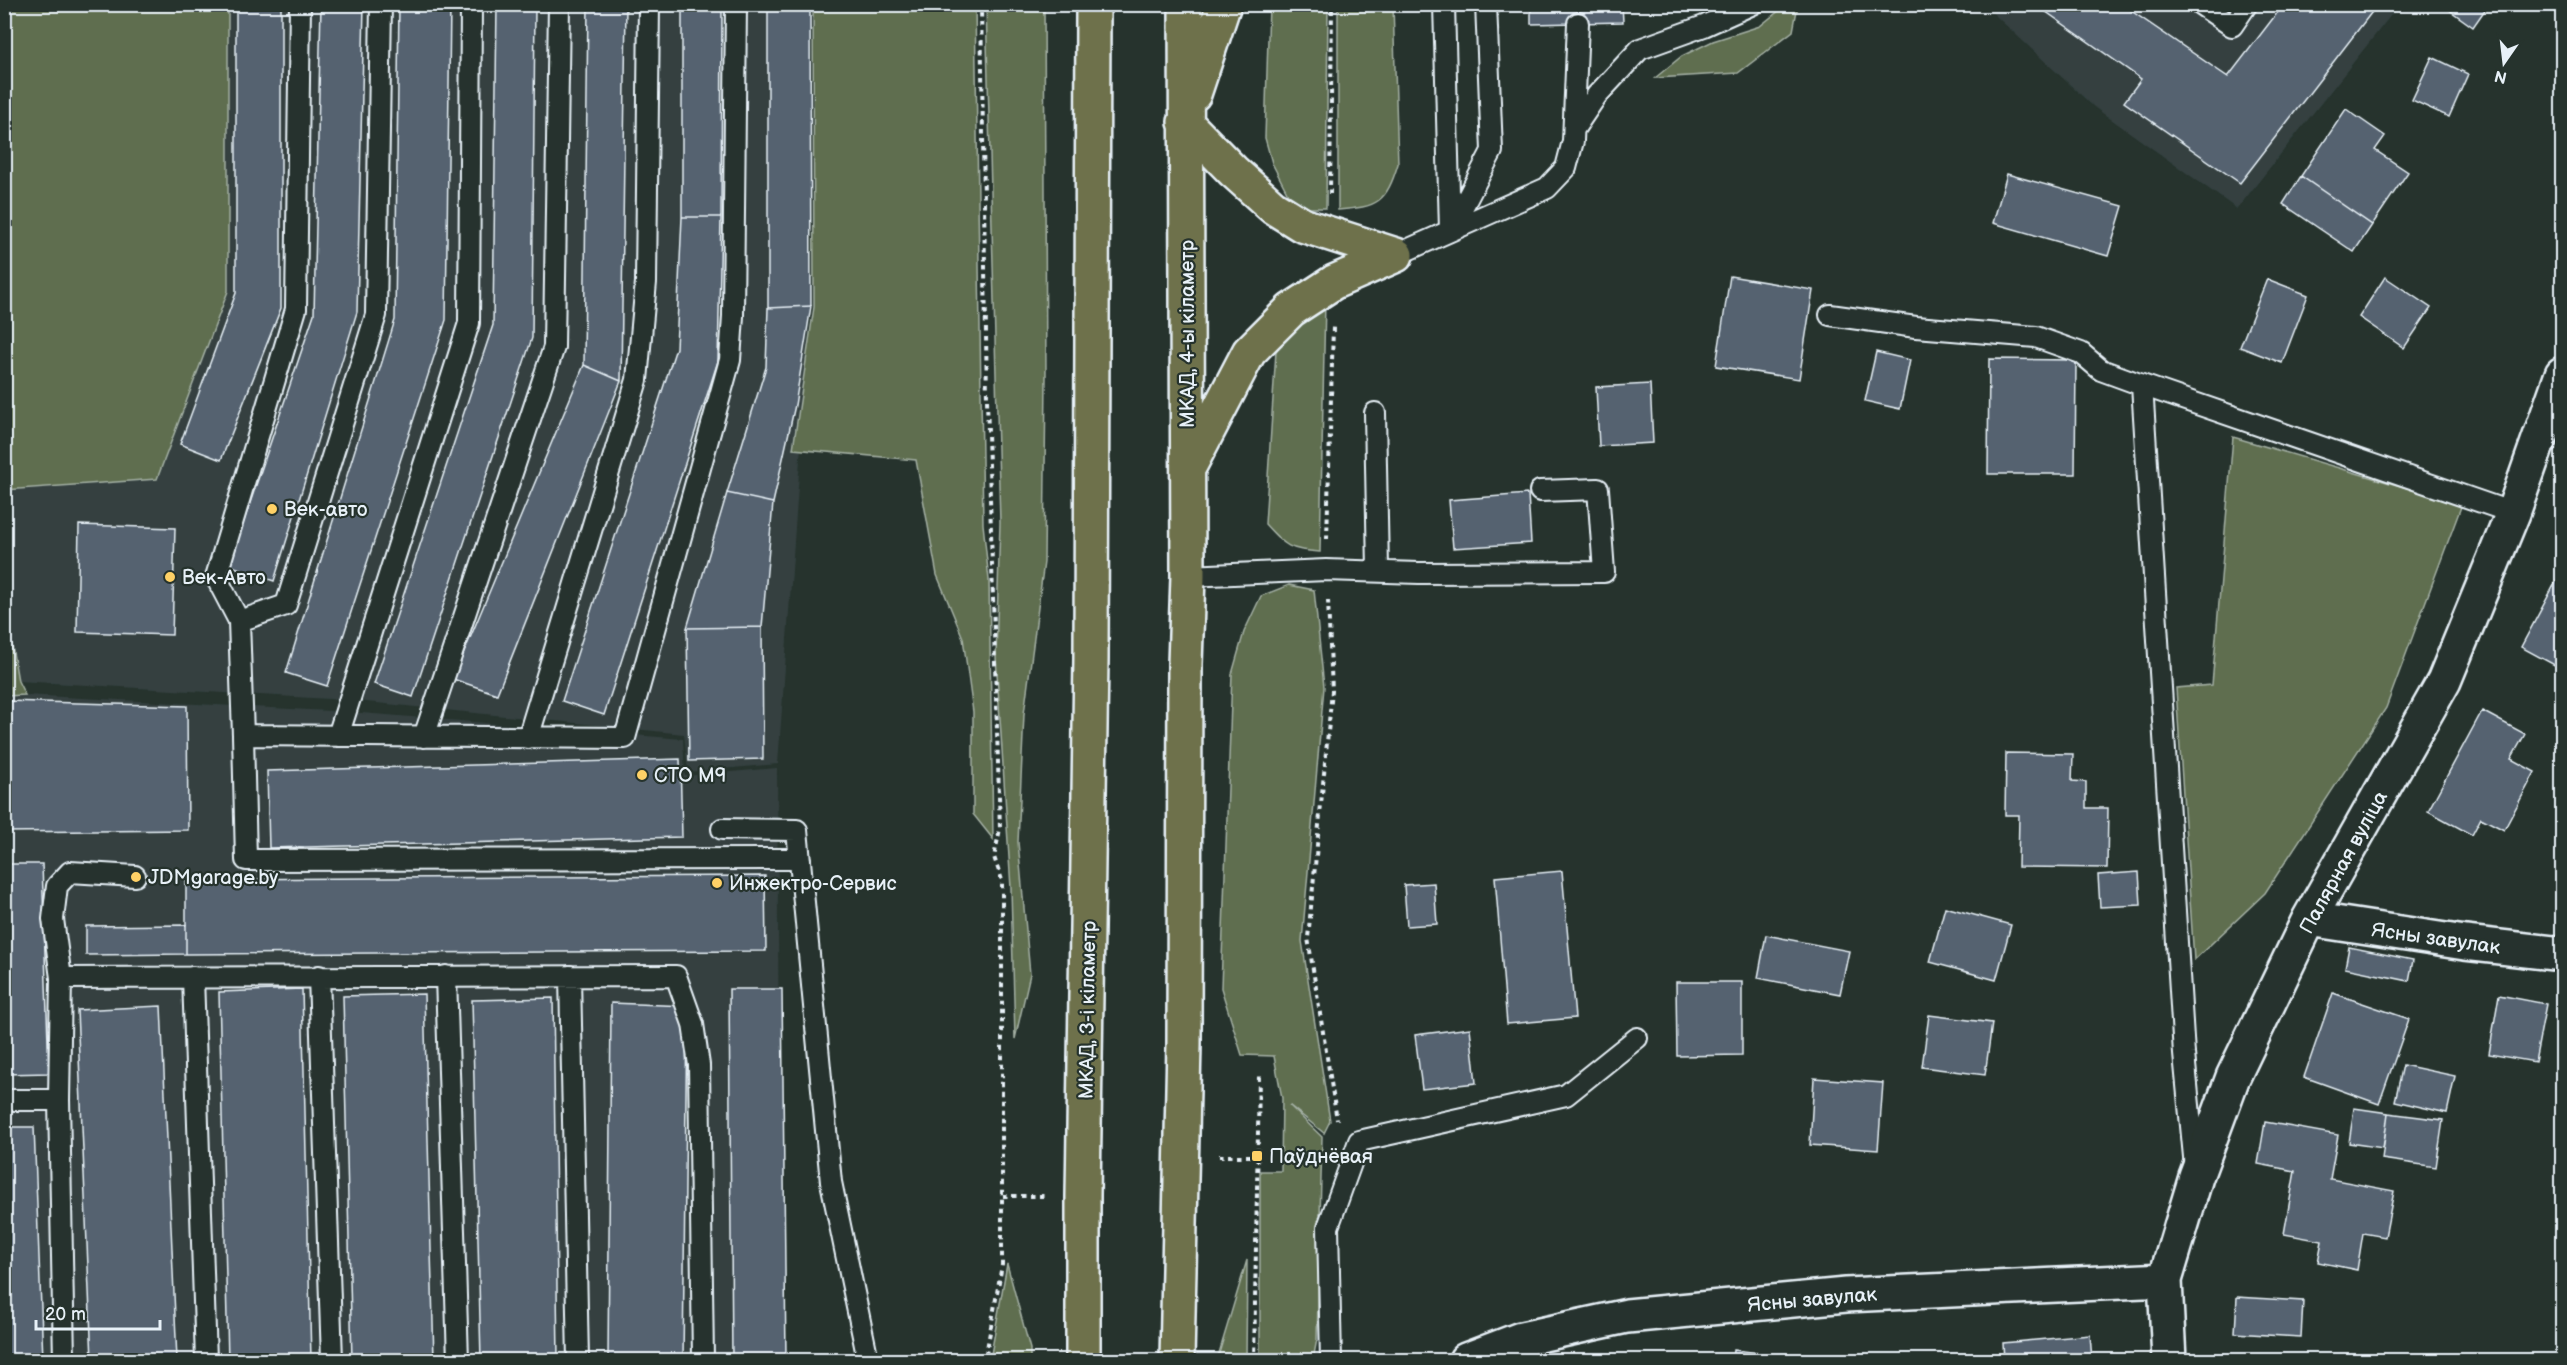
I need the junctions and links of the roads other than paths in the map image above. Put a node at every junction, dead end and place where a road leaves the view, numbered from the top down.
1 (300, 4) edge
2 (381, 4) edge
3 (471, 4) edge
4 (559, 4) edge
5 (649, 4) edge
6 (736, 4) edge
7 (1093, 4) edge
8 (1186, 4) edge
9 (1224, 4) edge
10 (1444, 4) edge
11 (1486, 4) edge
12 (1753, 4) edge
13 (2200, 4) edge
14 (2247, 4) edge
15 (1578, 23) dead end
16 (1185, 122) junction
17 (1574, 129) junction
18 (1450, 231) junction
19 (1396, 255) junction
20 (1830, 315) dead end
21 (2562, 374) edge
22 (2142, 385) junction
23 (1375, 413) dead end
24 (1188, 469) junction
25 (1540, 491) dead end
26 (2513, 513) junction
27 (1378, 570) junction
28 (1188, 576) junction
29 (239, 621) junction
30 (243, 735) junction
31 (338, 736) junction
32 (424, 737) junction
33 (528, 738) junction
34 (722, 829) dead end
35 (800, 858) junction
36 (135, 876) dead end
37 (2309, 919) junction
38 (2562, 954) edge
39 (319, 976) junction
40 (446, 976) junction
41 (570, 976) junction
42 (193, 977) junction
43 (61, 978) junction
44 (1637, 1038) dead end
45 (4, 1100) edge
46 (59, 1100) junction
47 (2196, 1177) junction
48 (2165, 1280) junction
49 (64, 1360) edge
50 (206, 1360) edge
51 (332, 1360) edge
52 (458, 1360) edge
53 (578, 1360) edge
54 (703, 1360) edge
55 (868, 1360) edge
56 (1083, 1360) edge
57 (1177, 1360) edge
58 (1331, 1360) edge
59 (1466, 1360) edge
60 (2169, 1360) edge

1 - 29 lane
2 - 29 lane
3 - 31 lane
4 - 32 lane
5 - 33 lane
6 - 33 lane
7 - 56 highway, МКАД, 3-і кіламетр
8 - 16 highway, МКАД, 4-ы кіламетр
9 - 16 highway
10 - 18 lane
11 - 18 lane
12 - 17 lane
13 - 14 lane
15 - 17 lane
16 - 19 highway
16 - 24 highway, МКАД, 4-ы кіламетр
17 - 18 lane
18 - 19 lane
19 - 24 highway
20 - 22 lane
21 - 26 street, Палярная вуліца
22 - 26 lane
22 - 47 lane
23 - 27 lane
24 - 28 highway, МКАД, 4-ы кіламетр
25 - 27 lane
26 - 37 street, Палярная вуліца
27 - 28 lane
28 - 57 highway, МКАД, 4-ы кіламетр
29 - 30 lane
30 - 31 lane
30 - 35 lane
31 - 32 lane
32 - 33 lane
34 - 35 lane
35 - 55 lane
36 - 43 lane
37 - 38 street, Ясны завулак
37 - 47 street, Палярная вуліца
39 - 40 lane
39 - 42 lane
39 - 51 lane
40 - 41 lane
40 - 52 lane
41 - 53 lane
41 - 54 lane
42 - 43 lane
42 - 50 lane
43 - 46 lane
44 - 58 lane
45 - 46 lane
46 - 49 lane
47 - 48 street, Палярная вуліца
48 - 59 street, Ясны завулак
48 - 60 street, Палярная вуліца

